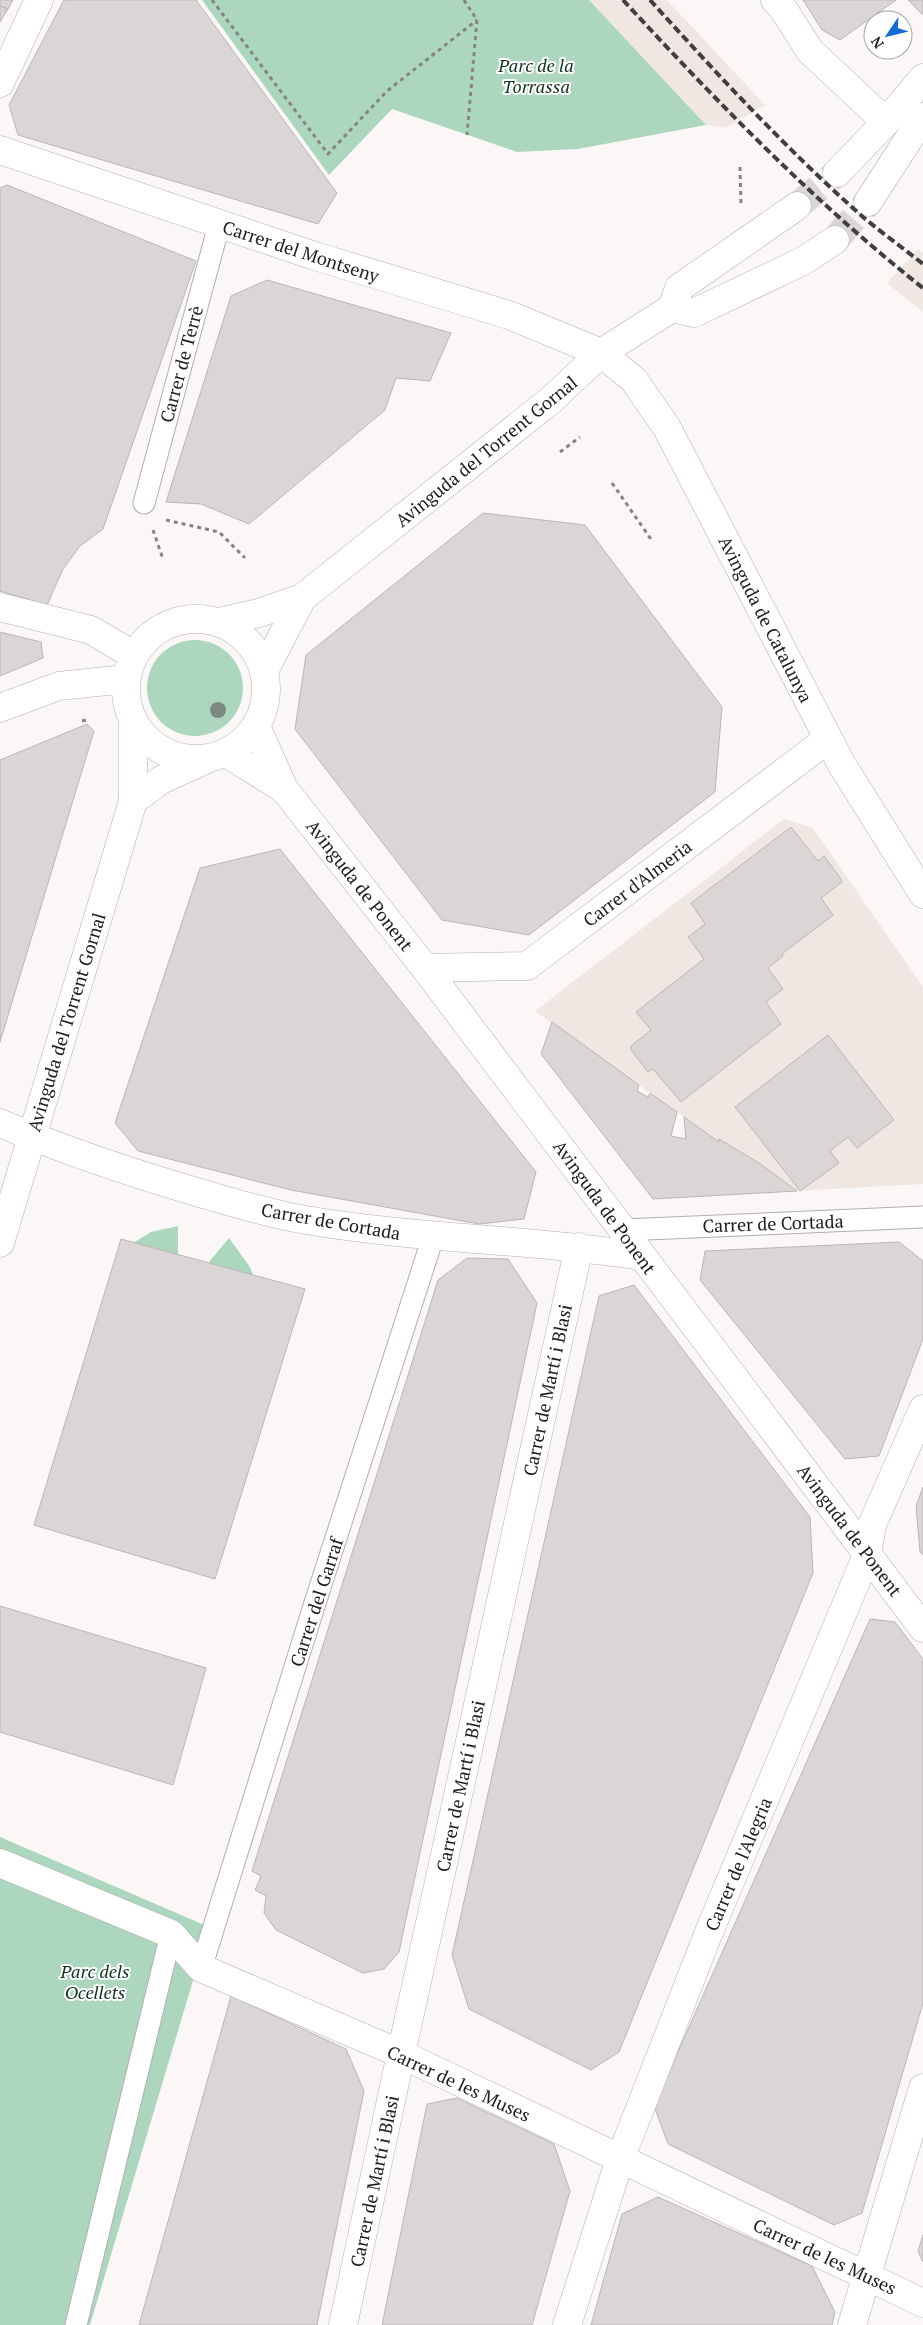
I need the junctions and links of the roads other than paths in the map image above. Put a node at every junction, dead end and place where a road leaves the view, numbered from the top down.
1 (39, 0) edge
2 (775, 0) edge
3 (923, 78) edge
4 (0, 84) edge
5 (886, 122) junction
6 (919, 132) edge
7 (0, 150) edge
8 (837, 173) tunnel mouth
9 (868, 202) tunnel mouth
10 (797, 206) tunnel mouth
11 (219, 225) junction
12 (835, 240) tunnel mouth
13 (672, 308) junction
14 (601, 353) junction
15 (146, 510) road end
16 (302, 598) junction
17 (0, 607) edge
18 (219, 622) junction
19 (130, 667) junction
20 (264, 671) junction
21 (0, 708) edge
22 (133, 721) junction
23 (256, 726) junction
24 (828, 739) junction
25 (216, 756) junction
26 (284, 789) junction
27 (133, 801) junction
28 (923, 894) edge
29 (425, 968) junction
30 (0, 1123) edge
31 (32, 1136) junction
32 (923, 1217) edge
33 (623, 1230) junction
34 (433, 1237) junction
35 (0, 1243) edge
36 (579, 1247) junction
37 (641, 1256) junction
38 (923, 1409) edge
39 (867, 1555) junction
40 (923, 1628) edge
41 (0, 1864) edge
42 (171, 1934) junction
43 (201, 1968) junction
44 (401, 2054) junction
45 (923, 2088) edge
46 (620, 2159) junction
47 (866, 2275) junction
48 (923, 2303) edge
49 (76, 2325) edge
50 (343, 2325) edge
51 (567, 2325) edge
52 (852, 2325) edge

1 - 4 street
2 - 5 street
3 - 5 street
5 - 8 street
6 - 9 street
7 - 11 street, Carrer del Montseny
10 - 13 street
11 - 14 street, Carrer del Montseny
11 - 15 street, Carrer de Terrè
12 - 13 street
13 - 14 street, Avinguda del Torrent Gornal
14 - 16 street, Avinguda del Torrent Gornal
14 - 24 street, Avinguda de Catalunya
16 - 18 street, Avinguda del Torrent Gornal
16 - 20 street, Avinguda del Torrent Gornal
17 - 19 street
18 - 19 street
18 - 20 street
19 - 21 street
19 - 22 street
20 - 23 street
22 - 25 street
22 - 27 street, Avinguda del Torrent Gornal
23 - 25 street
23 - 26 street, Avinguda de Ponent
24 - 28 street, Avinguda de Catalunya
24 - 29 street, Carrer d'Almeria
25 - 26 street, Avinguda de Ponent
25 - 27 street
26 - 29 street, Avinguda de Ponent
27 - 31 street, Avinguda del Torrent Gornal
29 - 33 street, Avinguda de Ponent
30 - 31 street, Carrer de Cortada
31 - 34 street, Carrer de Cortada
31 - 35 street, Avinguda del Torrent Gornal
32 - 33 street, Carrer de Cortada
33 - 37 street, Avinguda de Ponent
34 - 36 street, Carrer de Cortada
34 - 43 street, Carrer del Garraf
36 - 37 street, Carrer de Cortada
36 - 44 street, Carrer de Martí i Blasi
37 - 39 street, Avinguda de Ponent
38 - 39 street, Carrer de l'Alegria
39 - 40 street, Avinguda de Ponent
39 - 46 street, Carrer de l'Alegria
41 - 42 street, Carrer de les Muses
42 - 43 street, Carrer de les Muses
42 - 49 street
43 - 44 street, Carrer de les Muses
44 - 46 street, Carrer de les Muses
44 - 50 street, Carrer de Martí i Blasi
45 - 47 street
46 - 47 street, Carrer de les Muses
46 - 51 street, Carrer de l'Alegria
47 - 48 street, Carrer de les Muses
47 - 52 street

